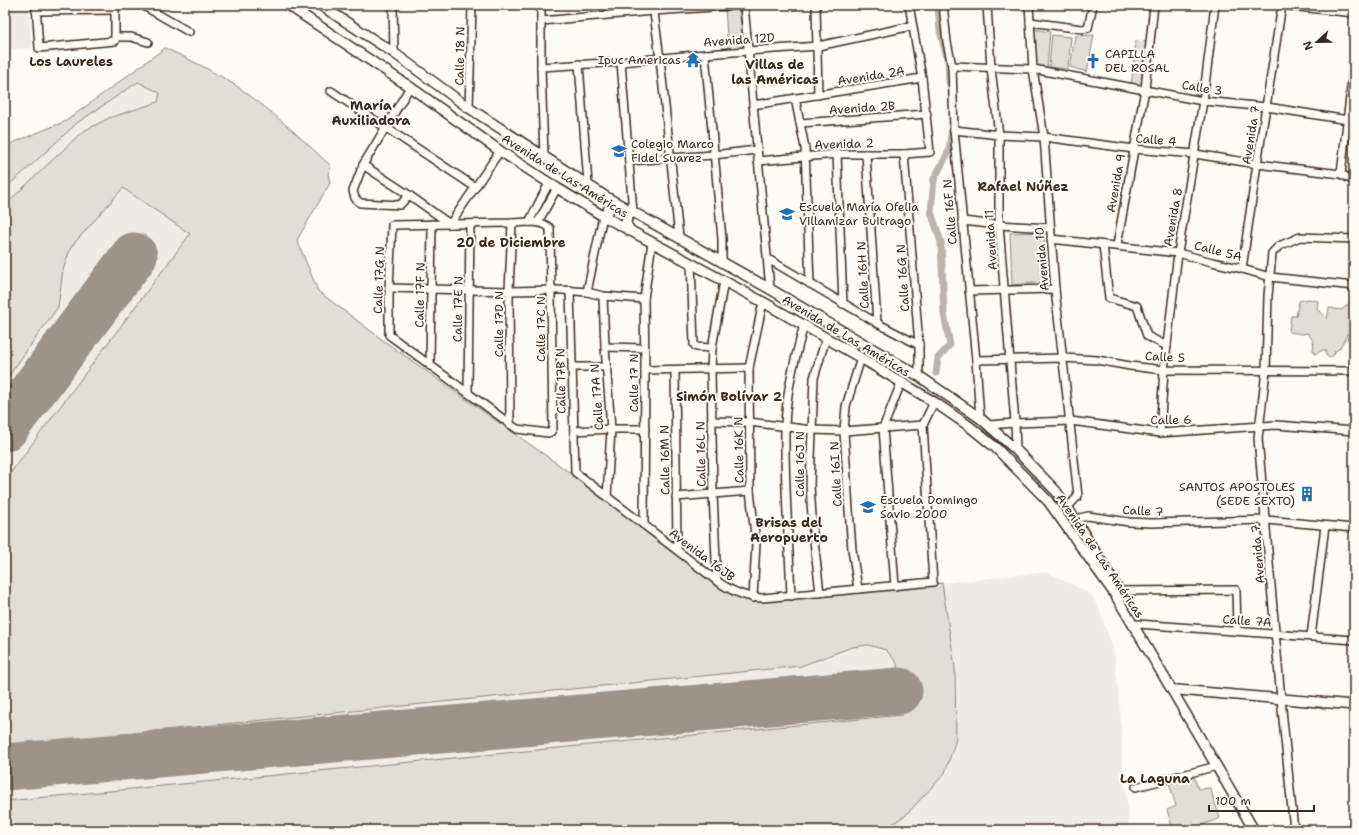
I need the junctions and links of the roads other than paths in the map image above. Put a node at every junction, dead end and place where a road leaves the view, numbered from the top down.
1 (142, 5) edge
2 (288, 5) edge
3 (320, 5) edge
4 (393, 5) edge
5 (472, 5) edge
6 (541, 5) edge
7 (743, 5) edge
8 (816, 5) edge
9 (909, 5) edge
10 (943, 5) edge
11 (987, 5) edge
12 (1029, 5) edge
13 (1093, 5) edge
14 (1154, 5) edge
15 (1215, 5) edge
16 (1282, 5) edge
17 (36, 8) edge
18 (115, 8) edge
19 (653, 8) edge
20 (1354, 13) edge
21 (541, 21) junction
22 (1030, 22) junction
23 (912, 26) junction
24 (189, 32) dead end
25 (115, 39) junction
26 (148, 42) dead end
27 (818, 46) junction
28 (748, 50) junction
29 (394, 54) junction
30 (705, 54) junction
31 (660, 59) junction
32 (621, 62) junction
33 (1354, 62) edge
34 (579, 64) junction
35 (952, 66) junction
36 (541, 67) junction
37 (991, 68) junction
38 (1033, 69) junction
39 (922, 78) junction
40 (410, 88) junction
41 (1144, 89) junction
42 (331, 91) dead end
43 (818, 96) junction
44 (795, 98) junction
45 (1203, 101) junction
46 (753, 105) junction
47 (1267, 107) junction
48 (469, 108) junction
49 (927, 114) junction
50 (1351, 121) edge
51 (800, 124) junction
52 (386, 128) junction
53 (954, 130) junction
54 (999, 135) junction
55 (1044, 137) junction
56 (1134, 149) junction
57 (757, 150) junction
58 (500, 151) junction
59 (837, 154) junction
60 (866, 154) junction
61 (904, 154) junction
62 (1195, 154) junction
63 (713, 155) junction
64 (544, 156) junction
65 (670, 157) junction
66 (804, 157) junction
67 (629, 161) junction
68 (758, 161) junction
69 (1257, 164) junction
70 (363, 165) junction
71 (1340, 174) junction
72 (1354, 181) edge
73 (588, 184) junction
74 (553, 186) junction
75 (475, 187) junction
76 (409, 194) junction
77 (608, 198) junction
78 (633, 212) junction
79 (603, 216) junction
80 (962, 221) junction
81 (529, 222) junction
82 (538, 222) junction
83 (512, 223) junction
84 (432, 224) junction
85 (450, 224) junction
86 (470, 224) junction
87 (999, 225) junction
88 (1050, 228) junction
89 (631, 231) junction
90 (679, 237) junction
91 (1051, 239) junction
92 (1354, 239) edge
93 (652, 242) junction
94 (1103, 245) junction
95 (1117, 245) junction
96 (1178, 252) junction
97 (768, 260) junction
98 (691, 263) junction
99 (722, 263) junction
100 (1242, 269) junction
101 (1270, 277) junction
102 (724, 280) junction
103 (810, 284) junction
104 (1354, 286) edge
105 (389, 288) junction
106 (431, 289) junction
107 (770, 289) junction
108 (1055, 289) junction
109 (470, 290) junction
110 (557, 290) junction
111 (570, 290) junction
112 (1005, 290) junction
113 (509, 291) junction
114 (969, 291) junction
115 (587, 292) junction
116 (603, 296) junction
117 (644, 299) junction
118 (763, 302) junction
119 (843, 304) junction
120 (877, 323) junction
121 (804, 325) junction
122 (826, 338) junction
123 (919, 345) junction
124 (1167, 346) junction
125 (605, 347) junction
126 (644, 348) junction
127 (712, 348) junction
128 (861, 358) junction
129 (1063, 358) junction
130 (1010, 359) junction
131 (976, 360) junction
132 (430, 366) junction
133 (607, 366) junction
134 (572, 367) junction
135 (749, 368) junction
136 (711, 369) junction
137 (645, 370) junction
138 (674, 370) junction
139 (1164, 370) junction
140 (1266, 371) junction
141 (1354, 371) edge
142 (919, 376) junction
143 (901, 383) junction
144 (934, 386) junction
145 (912, 389) junction
146 (468, 393) junction
147 (931, 400) junction
148 (980, 418) junction
149 (711, 421) junction
150 (1071, 421) junction
151 (749, 422) junction
152 (1015, 423) junction
153 (510, 424) junction
154 (923, 425) junction
155 (785, 426) junction
156 (988, 426) junction
157 (1259, 426) junction
158 (883, 428) junction
159 (611, 429) junction
160 (645, 429) junction
161 (812, 430) junction
162 (574, 431) junction
163 (844, 431) junction
164 (1354, 431) edge
165 (1160, 433) junction
166 (1016, 450) junction
167 (574, 472) joint
168 (750, 491) junction
169 (713, 494) junction
170 (608, 497) junction
171 (676, 497) junction
172 (1068, 507) junction
173 (1075, 519) junction
174 (1266, 520) junction
175 (644, 525) junction
176 (1325, 526) junction
177 (1354, 528) edge
178 (677, 550) junction
179 (717, 581) junction
180 (895, 586) junction
181 (858, 589) junction
182 (1119, 591) junction
183 (820, 593) junction
184 (791, 596) junction
185 (753, 598) junction
186 (1138, 624) junction
187 (1237, 631) junction
188 (1276, 634) junction
189 (1311, 636) junction
190 (1354, 640) edge
191 (1178, 690) junction
192 (1281, 699) junction
193 (1354, 705) edge
194 (1217, 766) junction
195 (1136, 787) dead end
196 (1254, 830) edge
197 (1260, 830) edge
198 (1294, 830) edge

1 - 24 street
2 - 40 main road, Avenida de Las Américas
3 - 29 main road, Avenida de Las Américas
4 - 29 street
5 - 48 street, Calle 18 N
6 - 21 street
7 - 19 street
7 - 28 street
8 - 27 street
9 - 23 street
10 - 35 street, Calle 16F N
11 - 37 street, Avenida 11
12 - 22 street, Avenida 10
13 - 22 street
14 - 41 street, Avenida 9
15 - 45 street, Avenida 8
16 - 20 street
16 - 47 street, Avenida 7
17 - 18 street
17 - 25 street
18 - 25 street
19 - 21 street
19 - 31 street
21 - 36 street
22 - 38 street, Avenida 10
23 - 27 street, Avenida 12D
23 - 39 street
25 - 26 street
27 - 28 street, Avenida 12D
27 - 43 street
28 - 30 street, Avenida 12D
28 - 46 street
29 - 48 main road, Avenida de Las Américas
30 - 31 street, Avenida 12D
30 - 63 street
31 - 32 street, Avenida 12D
31 - 65 street
32 - 34 street, Avenida 12D
32 - 67 street
33 - 50 street
34 - 36 street, Avenida 12D
34 - 73 street
35 - 37 street, Calle 3
35 - 53 street, Calle 16F N
36 - 64 street
37 - 38 street, Calle 3
37 - 54 street, Avenida 11
38 - 41 street, Calle 3
38 - 55 street, Avenida 10
39 - 43 street, Avenida 2A
39 - 49 street
40 - 52 street
40 - 58 main road, Avenida de Las Américas
41 - 45 street, Calle 3
41 - 56 street, Avenida 9
42 - 52 street
43 - 44 street, Avenida 2A
44 - 46 street, Avenida 2A
44 - 51 street
45 - 47 street, Calle 3
45 - 62 street, Avenida 8
46 - 57 street
47 - 50 street, Calle 3
47 - 69 street, Avenida 7
48 - 64 main road, Avenida de Las Américas
49 - 51 street, Avenida 2B
49 - 61 street, Avenida 2
50 - 71 street
51 - 66 street
52 - 70 street
52 - 75 street
53 - 54 street, Calle 4
53 - 80 street, Calle 16F N
54 - 55 street, Calle 4
54 - 87 street, Avenida 11
55 - 56 street, Calle 4
55 - 88 street, Avenida 10
56 - 62 street, Calle 4
56 - 95 street, Avenida 9
57 - 63 street
57 - 68 street
58 - 74 main road, Avenida de Las Américas
58 - 75 street
59 - 60 street, Avenida 2
59 - 66 street, Avenida 2
59 - 119 street
60 - 61 street, Avenida 2
60 - 120 street, Calle 16H N
61 - 123 street, Calle 16G N
62 - 69 street, Calle 4
62 - 96 street, Avenida 8
63 - 65 street
63 - 99 street
64 - 73 main road, Avenida de Las Américas
65 - 67 street
65 - 90 street
66 - 68 street, Avenida 2
66 - 103 street
67 - 78 street
68 - 97 street
69 - 71 street, Calle 4
69 - 100 street, Avenida 7
70 - 76 street
70 - 76 street
71 - 72 street, Calle 4
73 - 77 main road, Avenida de Las Américas
74 - 79 main road, Avenida de Las Américas
74 - 81 street
74 - 82 street
75 - 85 street
76 - 85 street
77 - 78 main road, Avenida de Las Américas
77 - 79 main road
78 - 89 main road
78 - 90 main road, Avenida de Las Américas
79 - 89 main road, Avenida de Las Américas
79 - 115 street
80 - 87 street
80 - 114 street, Calle 16F N
81 - 82 street
81 - 83 street
82 - 110 street, Calle 17C N
83 - 86 street
83 - 113 street, Calle 17D N
84 - 85 street
84 - 105 street, Calle 17G N
84 - 106 street, Calle 17F N
85 - 86 street
86 - 109 street, Calle 17E N
87 - 88 street
87 - 112 street, Avenida 11
88 - 91 street, Avenida 10
89 - 93 main road, Avenida de Las Américas
90 - 99 main road, Avenida de Las Américas
91 - 94 street, Calle 5A
91 - 108 street, Avenida 10
92 - 101 street, Avenida 7
93 - 98 main road, Avenida de Las Américas
93 - 117 street, Calle 17 N
94 - 95 street, Calle 5A
94 - 124 street
95 - 96 street, Calle 5A
96 - 100 street, Calle 5A
96 - 124 street, Avenida 8
97 - 103 street
97 - 107 street
98 - 102 main road, Avenida de Las Américas
98 - 127 street
99 - 107 main road, Avenida de Las Américas
100 - 101 street, Calle 5A
101 - 104 street, Calle 5A
101 - 140 street, Avenida 7
102 - 118 main road, Avenida de Las Américas
102 - 127 street, Calle 16L N
103 - 119 street
105 - 106 street
105 - 132 street, Calle 17G N
106 - 109 street
106 - 132 street, Calle 17F N
107 - 142 main road, Avenida de Las Américas
108 - 112 street
108 - 129 street, Avenida 10
109 - 113 street
109 - 146 street, Calle 17E N
110 - 111 street
110 - 113 street
110 - 153 street, Calle 17C N
111 - 115 street
111 - 134 street, Calle 17B N
112 - 114 street
112 - 130 street, Avenida 11
113 - 153 street, Calle 17D N
114 - 131 street, Calle 16F N
115 - 116 street
116 - 117 street
116 - 125 street, Calle 17A N
117 - 126 street, Calle 17 N
118 - 121 main road, Avenida de Las Américas
118 - 135 street, Calle 16K N
119 - 120 street
120 - 123 street
121 - 122 main road, Avenida de Las Américas
121 - 155 street
122 - 128 main road, Avenida de Las Américas
122 - 161 street, Calle 16J N
123 - 142 street, Calle 16G N
124 - 139 street, Avenida 8
125 - 126 street
125 - 133 street, Calle 17A N
126 - 137 street, Calle 17 N
127 - 136 street, Calle 16L N
128 - 143 main road, Avenida de Las Américas
128 - 163 street, Calle 16I N
129 - 130 street, Calle 5
129 - 139 street, Calle 5
129 - 150 street, Avenida 10
130 - 131 street, Calle 5
130 - 152 street, Avenida 11
131 - 148 street, Calle 16F N
132 - 146 street
133 - 134 street
133 - 159 street, Calle 17A N
134 - 162 street, Calle 17B N
135 - 136 street
135 - 151 street, Calle 16K N
136 - 138 street
136 - 149 street, Calle 16L N
137 - 138 street
137 - 160 street, Calle 17 N
138 - 171 street, Calle 16M N
139 - 140 street, Calle 5
139 - 165 street, Avenida 8
140 - 141 street, Calle 5
140 - 157 street, Avenida 7
142 - 144 main road, Avenida de Las Américas
142 - 145 main road
143 - 145 main road, Avenida de Las Américas
143 - 158 street
144 - 147 main road
144 - 148 main road, Avenida de Las Américas
145 - 147 main road, Avenida de Las Américas
146 - 153 street
147 - 154 street
147 - 194 main road, Avenida de Las Américas
148 - 156 main road, Avenida de Las Américas
149 - 151 street
149 - 169 street, Calle 16L N
150 - 152 street, Calle 6
150 - 165 street, Calle 6
150 - 172 street, Avenida 10
151 - 155 street
151 - 168 street, Calle 16K N
152 - 156 street, Calle 6
152 - 166 street, Avenida 11
154 - 158 street
154 - 180 street, Avenida 16JB
155 - 161 street
155 - 184 street
156 - 166 main road, Avenida de Las Américas
157 - 164 street, Calle 6
157 - 165 street, Calle 6
157 - 174 street, Avenida 7
158 - 163 street
158 - 180 street
159 - 160 street
159 - 162 street
159 - 170 street, Calle 17A N
160 - 175 street, Calle 17 N
161 - 163 street
161 - 183 street, Calle 16J N
162 - 167 street, Calle 17B N
163 - 181 street, Calle 16I N
166 - 172 main road, Avenida de Las Américas
167 - 170 street, Avenida 16JB
168 - 169 street
168 - 185 street, Calle 16K N
169 - 171 street
169 - 179 street, Calle 16L N
170 - 175 street, Avenida 16JB
171 - 178 street, Calle 16M N
172 - 173 main road, Avenida de Las Américas
173 - 174 street, Calle 7
173 - 182 main road, Avenida de Las Américas
174 - 176 street, Calle 7
174 - 188 street, Avenida 7
175 - 178 street, Avenida 16JB
176 - 177 street, Calle 7
176 - 189 street
178 - 179 street, Avenida 16JB
179 - 185 street, Avenida 16JB
180 - 181 street, Avenida 16JB
181 - 183 street, Avenida 16JB
182 - 186 main road, Avenida de Las Américas
182 - 187 street
183 - 184 street, Avenida 16JB
184 - 185 street, Avenida 16JB
186 - 187 street, Calle 7A
186 - 191 main road, Avenida de Las Américas
187 - 188 street, Calle 7A
188 - 189 street, Calle 7A
188 - 192 street, Avenida 7
189 - 190 street, Calle 7A
191 - 192 main road
191 - 197 main road, Avenida de Las Américas
192 - 193 main road
192 - 198 street, Avenida 7
194 - 195 street
194 - 196 main road, Avenida de Las Américas

